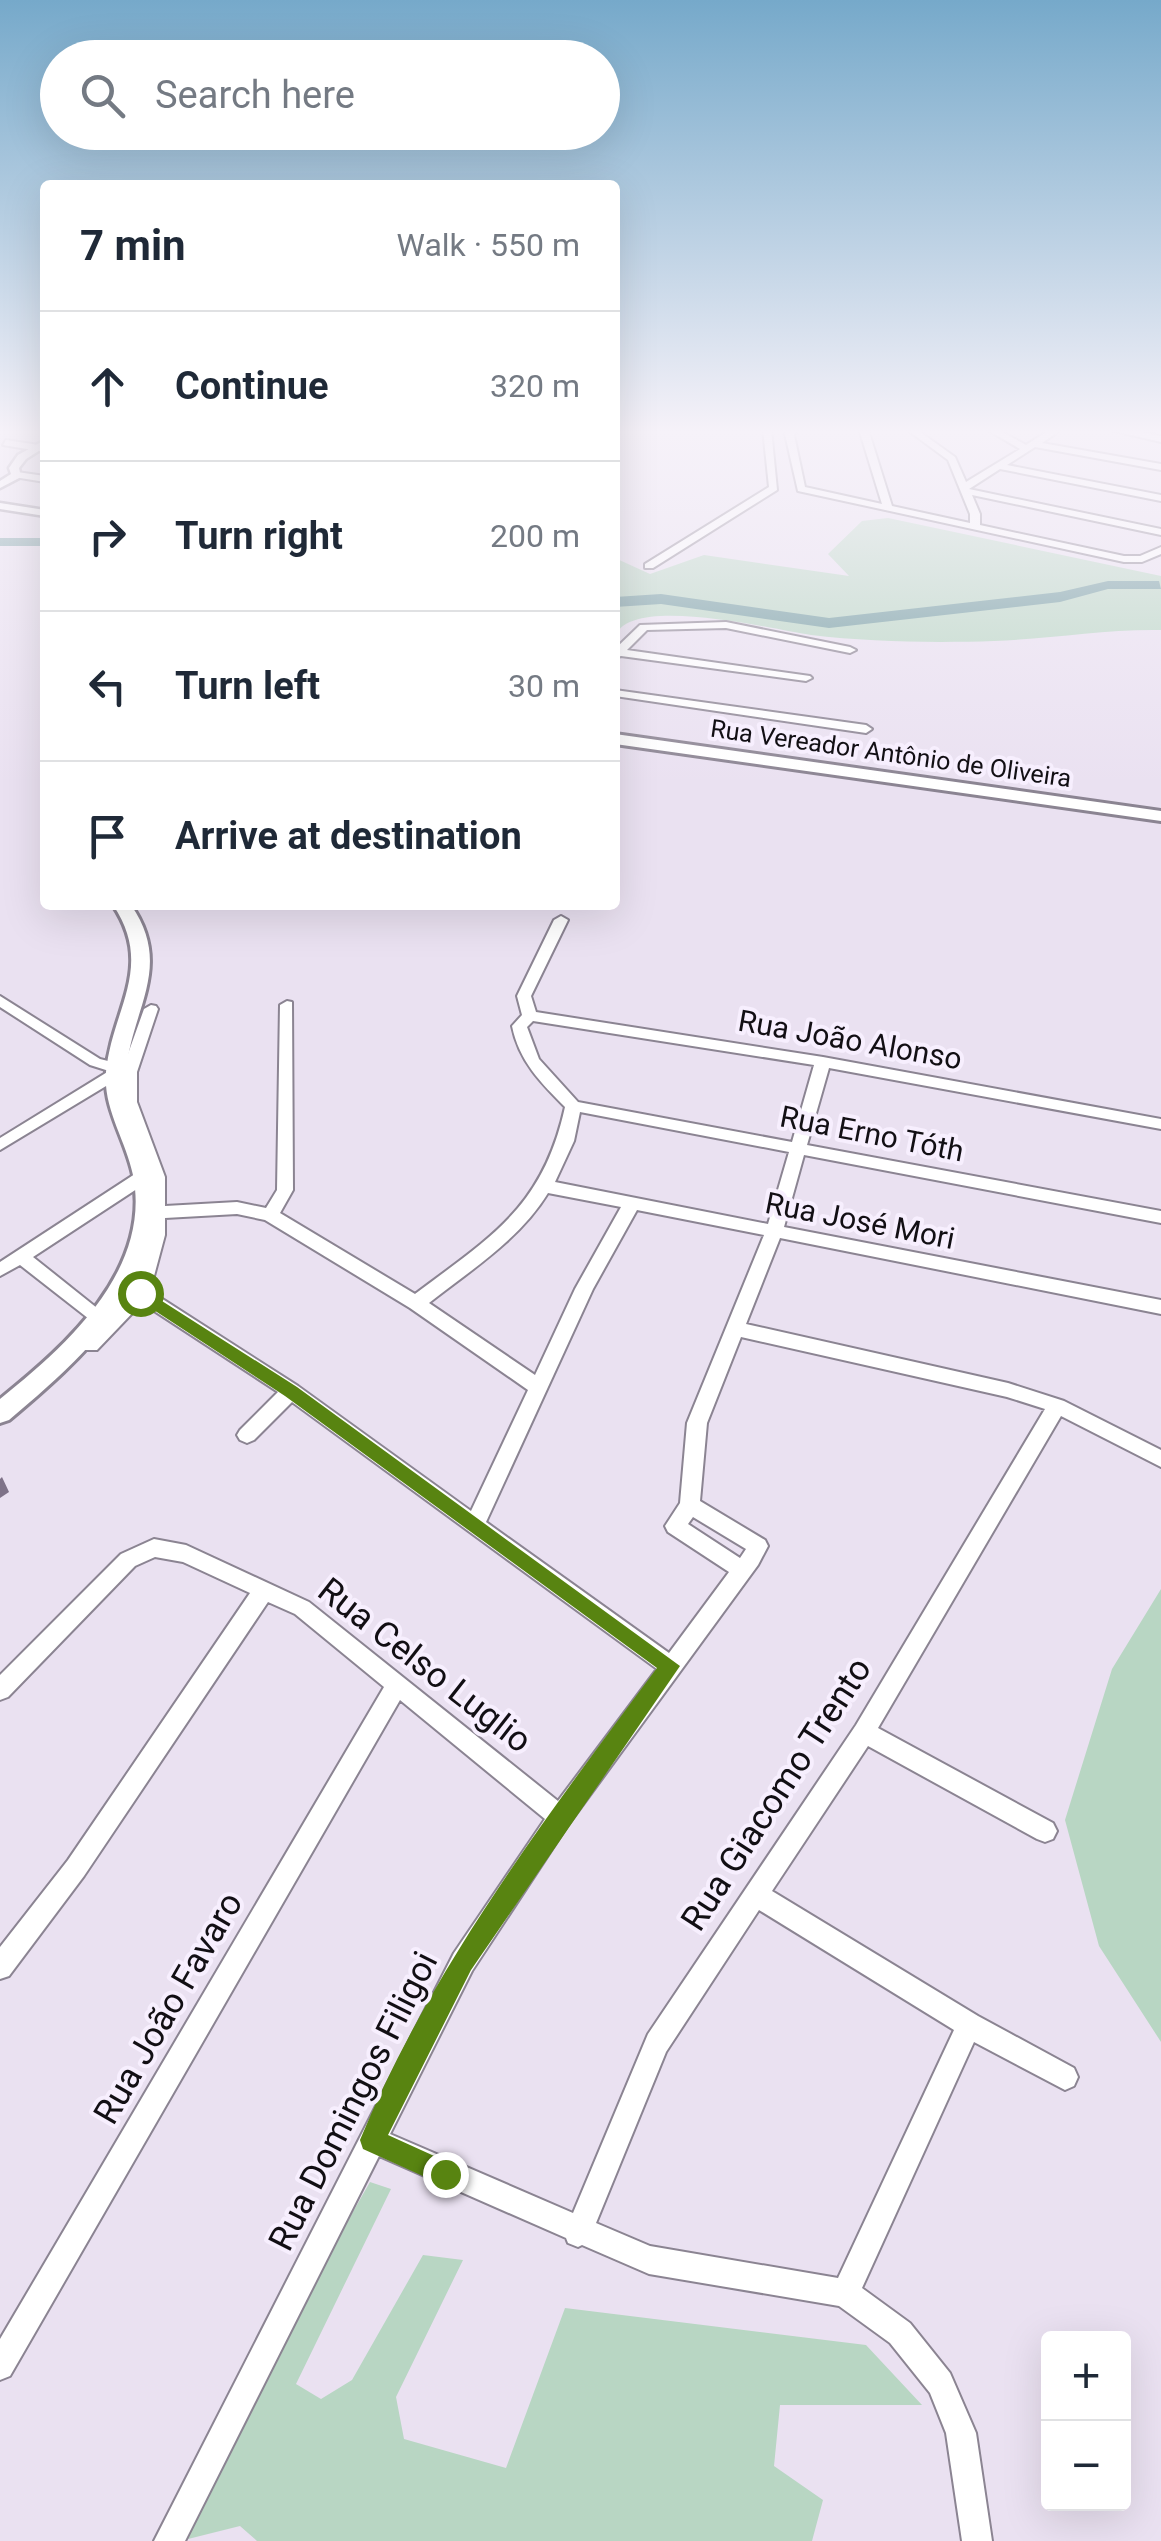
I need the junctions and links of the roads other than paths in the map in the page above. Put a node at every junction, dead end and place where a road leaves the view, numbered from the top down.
1 (679, 548) edge
2 (1071, 548) edge
3 (1161, 550) edge
4 (649, 566) dead end
5 (620, 650) edge
6 (850, 650) dead end
7 (620, 655) edge
8 (806, 678) dead end
9 (620, 695) edge
10 (866, 728) dead end
11 (620, 740) edge
12 (1161, 816) edge
13 (126, 910) edge
14 (561, 920) dead end
15 (0, 1000) edge
16 (287, 1005) dead end
17 (151, 1009) dead end
18 (530, 1016) junction
19 (823, 1062) junction
20 (117, 1070) junction
21 (573, 1106) junction
22 (1161, 1124) edge
23 (1, 1143) edge
24 (798, 1148) junction
25 (144, 1176) junction
26 (548, 1187) junction
27 (632, 1202) junction
28 (158, 1212) junction
29 (270, 1215) junction
30 (1161, 1218) edge
31 (774, 1232) junction
32 (21, 1257) junction
33 (0, 1270) edge
34 (140, 1293) junction
35 (416, 1303) junction
36 (1161, 1308) edge
37 (100, 1320) junction
38 (737, 1329) junction
39 (92, 1345) dead end
40 (538, 1386) junction
41 (291, 1392) junction
42 (1057, 1406) junction
43 (0, 1413) edge
44 (246, 1435) dead end
45 (1161, 1459) edge
46 (690, 1505) junction
47 (476, 1522) junction
48 (742, 1570) junction
49 (264, 1590) junction
50 (670, 1666) junction
51 (397, 1685) junction
52 (0, 1690) edge
53 (864, 1732) junction
54 (560, 1816) junction
55 (1045, 1831) dead end
56 (755, 1894) junction
57 (0, 1968) edge
58 (969, 2025) junction
59 (1066, 2077) dead end
60 (372, 2140) junction
61 (578, 2233) junction
62 (845, 2292) junction
63 (0, 2366) edge
64 (170, 2541) edge
65 (977, 2541) edge

1 - 4 street
2 - 3 street
5 - 6 street
7 - 8 street
9 - 10 street
11 - 12 main road, Rua Vereador Antônio de Oliveira
13 - 20 main road
14 - 18 street
15 - 20 street
16 - 29 street
17 - 28 street
18 - 19 street, Rua João Alonso
18 - 21 street
19 - 22 street, Rua João Alonso
19 - 24 street
20 - 23 street
20 - 25 main road
21 - 24 street, Rua Erno Tóth
21 - 26 street
24 - 30 street, Rua Erno Tóth
24 - 31 street
25 - 32 street
25 - 37 main road
26 - 27 street, Rua José Mori
26 - 35 street
27 - 31 street, Rua José Mori
27 - 40 street
28 - 29 street
28 - 34 street
29 - 35 street
31 - 36 street, Rua José Mori
31 - 38 street
32 - 33 street
32 - 37 street
34 - 39 street
34 - 41 street
35 - 40 street
37 - 43 main road
38 - 42 street
38 - 46 street
40 - 47 street
41 - 44 street
41 - 47 street
42 - 45 street
42 - 53 street, Rua Giacomo Trento
46 - 48 street
46 - 48 street
47 - 50 street
48 - 50 street, Rua Domingos Filigoi
49 - 51 street, Rua Celso Luglio
49 - 52 street, Rua Celso Luglio
49 - 57 street
50 - 54 street, Rua Domingos Filigoi
51 - 54 street, Rua Celso Luglio
51 - 63 street, Rua João Favaro
53 - 55 street
53 - 56 street, Rua Giacomo Trento
54 - 60 street, Rua Domingos Filigoi
56 - 58 street
56 - 61 street, Rua Giacomo Trento
58 - 59 street
58 - 62 street
60 - 61 street
60 - 64 street, Rua Domingos Filigoi
61 - 62 street
62 - 65 street

